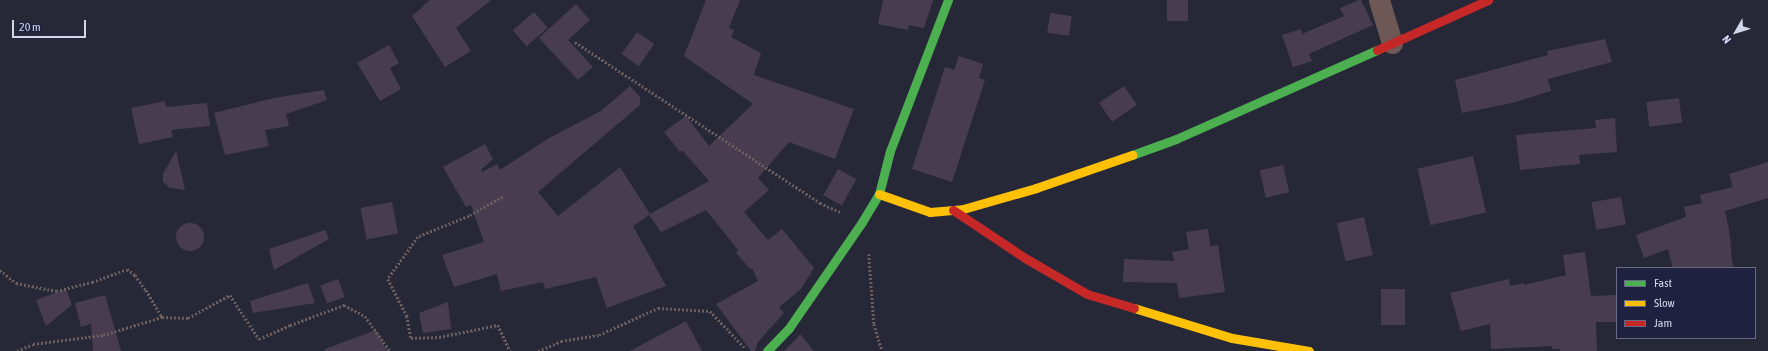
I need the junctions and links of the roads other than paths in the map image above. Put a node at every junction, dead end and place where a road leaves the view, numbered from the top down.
1 (948, 0) edge
2 (1379, 0) edge
3 (1488, 0) edge
4 (1392, 43) junction
5 (879, 194) junction
6 (953, 210) junction
7 (767, 351) edge
8 (1309, 351) edge

1 - 5 street
2 - 4 street
3 - 4 street
4 - 6 street
5 - 6 street
5 - 7 street
6 - 8 street

